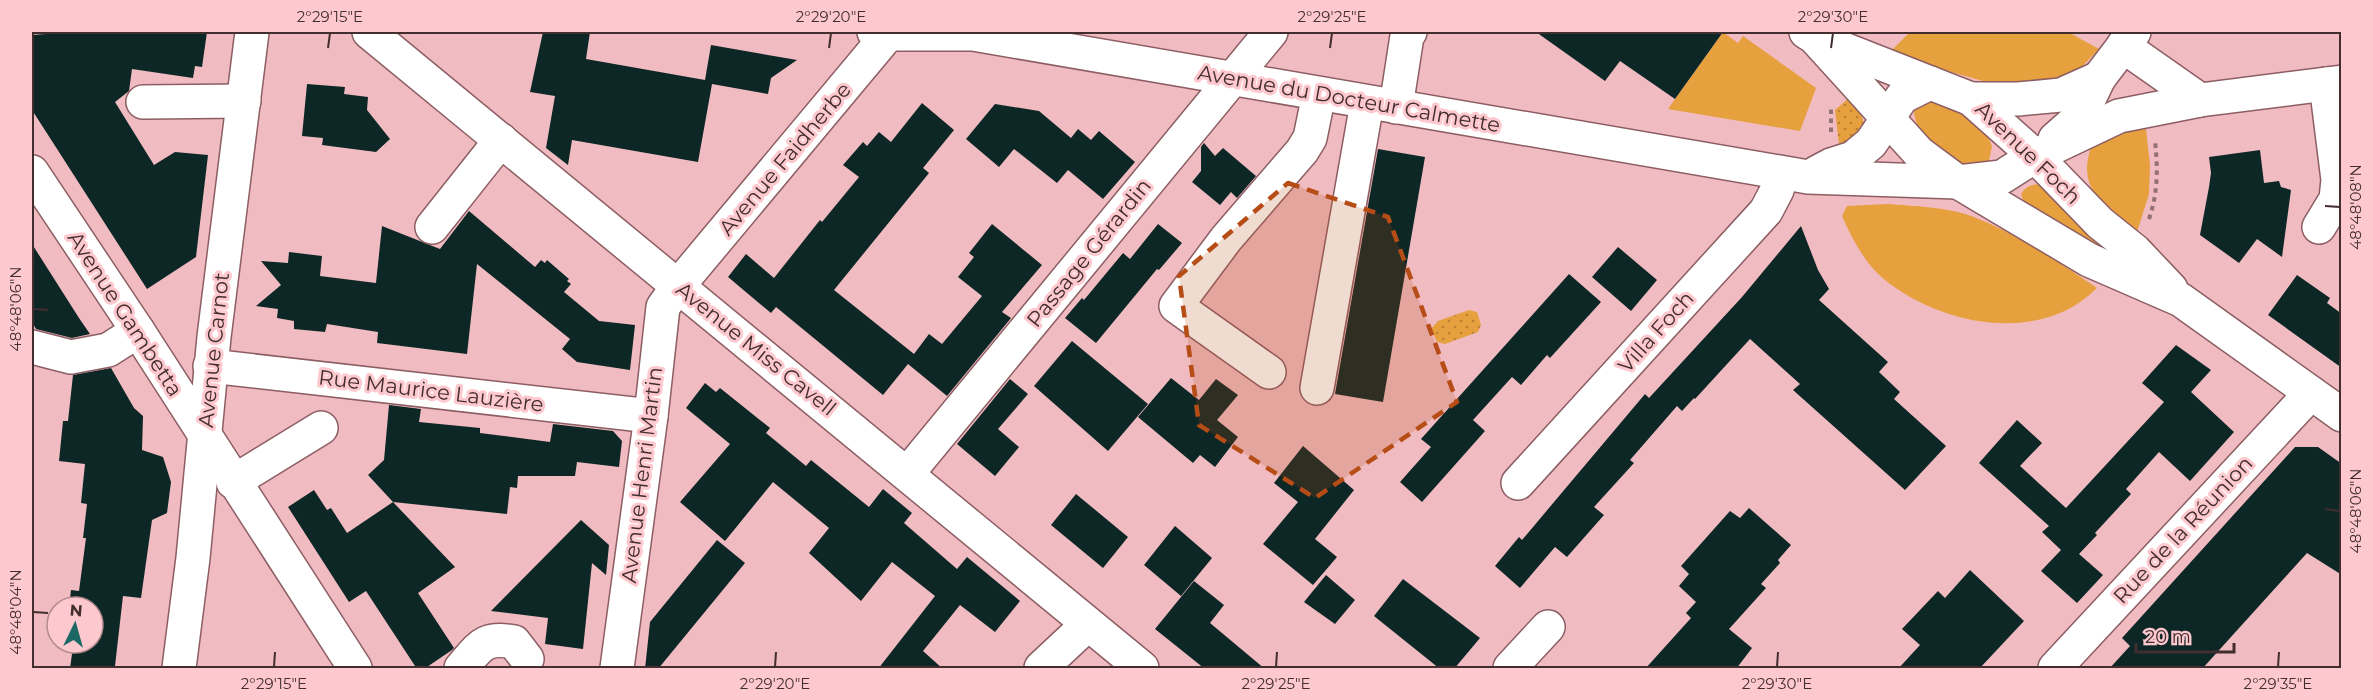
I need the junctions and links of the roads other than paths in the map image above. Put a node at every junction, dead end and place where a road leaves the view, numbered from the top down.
1 (252, 32) edge
2 (369, 32) edge
3 (884, 32) edge
4 (1271, 32) edge
5 (1410, 32) edge
6 (1810, 34) edge
7 (2128, 39) edge
8 (2099, 78) junction
9 (1231, 79) junction
10 (1930, 83) junction
11 (2334, 83) edge
12 (1319, 94) junction
13 (1971, 99) junction
14 (2200, 100) junction
15 (244, 101) junction
16 (143, 102) dead end
17 (1381, 105) junction
18 (1889, 119) junction
19 (501, 140) junction
20 (2035, 156) junction
21 (1795, 175) junction
22 (1958, 182) junction
23 (35, 185) edge
24 (432, 226) dead end
25 (2319, 227) dead end
26 (678, 286) junction
27 (2181, 300) junction
28 (138, 331) junction
29 (32, 347) edge
30 (210, 366) junction
31 (1269, 372) dead end
32 (1317, 388) dead end
33 (2311, 393) junction
34 (2342, 414) edge
35 (651, 416) junction
36 (321, 428) dead end
37 (205, 435) junction
38 (907, 474) junction
39 (233, 482) junction
40 (1518, 483) dead end
41 (1088, 624) junction
42 (1548, 627) dead end
43 (527, 659) dead end
44 (179, 669) edge
45 (356, 669) edge
46 (461, 669) edge
47 (617, 669) edge
48 (1041, 669) edge
49 (1142, 669) edge
50 (1510, 669) edge
51 (2055, 669) edge

1 - 15 street, Avenue Carnot
2 - 19 street, Avenue Miss Cavell
3 - 9 street, Avenue du Docteur Calmette
3 - 26 street, Avenue Faidherbe
4 - 9 street, Passage Gérardin
5 - 17 street
6 - 10 street, Avenue Foch
6 - 18 street, Avenue Foch
7 - 8 street
7 - 14 street
8 - 13 street
8 - 20 street
9 - 12 street, Avenue du Docteur Calmette
9 - 38 street, Passage Gérardin
10 - 13 street, Avenue Foch
10 - 18 street
11 - 14 street
11 - 25 street
12 - 17 street, Avenue du Docteur Calmette
12 - 31 street
13 - 20 street, Avenue Foch
14 - 20 street
15 - 16 street
15 - 30 street, Avenue Carnot
17 - 21 street, Avenue du Docteur Calmette
17 - 32 street
18 - 21 street
18 - 22 street, Avenue Foch
19 - 24 street
19 - 26 street, Avenue Miss Cavell
20 - 22 street, Avenue du Docteur Calmette
20 - 27 street, Avenue Foch
21 - 22 street, Avenue du Docteur Calmette
21 - 40 street, Villa Foch
22 - 27 street, Avenue Foch
23 - 28 street, Avenue Gambetta
26 - 35 street, Avenue Henri Martin
26 - 38 street, Avenue Miss Cavell
27 - 33 street, Avenue Foch
28 - 29 street
28 - 37 street, Avenue Gambetta
30 - 35 street, Rue Maurice Lauzière
30 - 37 street, Avenue Carnot
33 - 34 street, Avenue Foch
33 - 51 street, Rue de la Réunion
35 - 47 street, Avenue Henri Martin
36 - 39 street
37 - 39 street, Avenue Gambetta
37 - 44 street, Avenue Carnot
38 - 41 street, Avenue Miss Cavell
39 - 45 street, Avenue Gambetta
41 - 48 street
41 - 49 street, Avenue Miss Cavell
42 - 50 street
43 - 46 street

